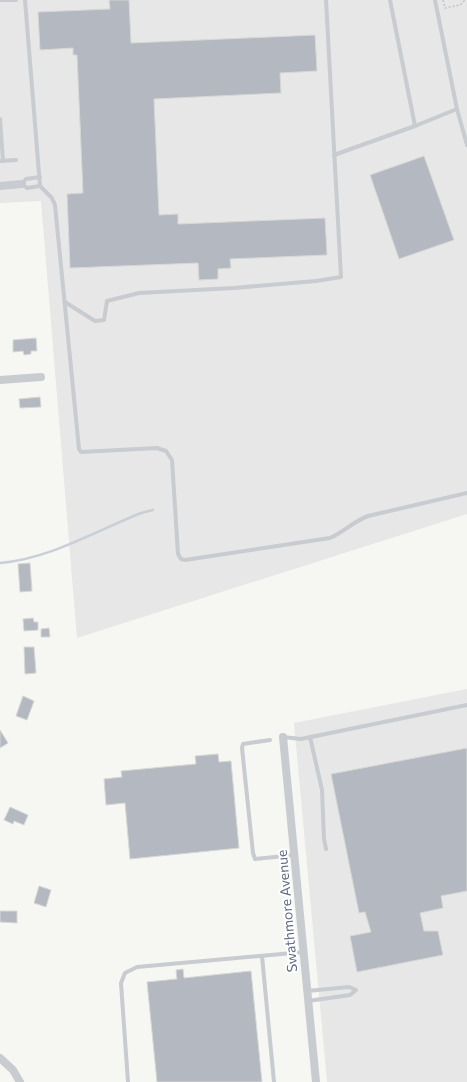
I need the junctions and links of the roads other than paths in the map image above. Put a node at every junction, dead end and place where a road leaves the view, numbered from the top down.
1 (0, 0) edge
2 (16, 0) edge
3 (25, 0) edge
4 (326, 0) edge
5 (390, 0) edge
6 (435, 0) edge
7 (457, 109) junction
8 (0, 119) edge
9 (415, 126) junction
10 (467, 145) edge
11 (334, 154) junction
12 (16, 160) dead end
13 (2, 161) edge
14 (40, 177) junction
15 (22, 184) junction
16 (0, 186) edge
17 (40, 186) junction
18 (65, 302) junction
19 (41, 377) dead end
20 (0, 380) edge
21 (467, 493) edge
22 (467, 705) edge
23 (283, 737) joint
24 (310, 737) junction
25 (270, 740) dead end
26 (326, 849) dead end
27 (294, 855) junction
28 (304, 952) junction
29 (262, 956) junction
30 (307, 991) junction
31 (308, 1001) junction
32 (0, 1058) edge
33 (20, 1082) edge
34 (128, 1082) edge
35 (274, 1082) edge
36 (316, 1082) edge

1 - 2 lane
3 - 14 lane
4 - 11 lane
5 - 9 lane
6 - 7 lane
7 - 9 lane
7 - 10 lane
8 - 13 lane
9 - 11 lane
11 - 18 lane
12 - 13 lane
14 - 15 lane
14 - 17 lane
15 - 16 street
15 - 17 lane
17 - 18 lane
18 - 21 lane
19 - 20 street
22 - 24 lane
23 - 24 lane
23 - 27 street, Swathmore Avenue
24 - 26 lane
25 - 27 lane
27 - 28 street, Swathmore Avenue
28 - 29 lane
28 - 30 street, Swathmore Avenue
29 - 34 lane
29 - 35 lane
30 - 31 street, Swathmore Avenue
30 - 31 lane
31 - 36 street, Swathmore Avenue
32 - 33 street

